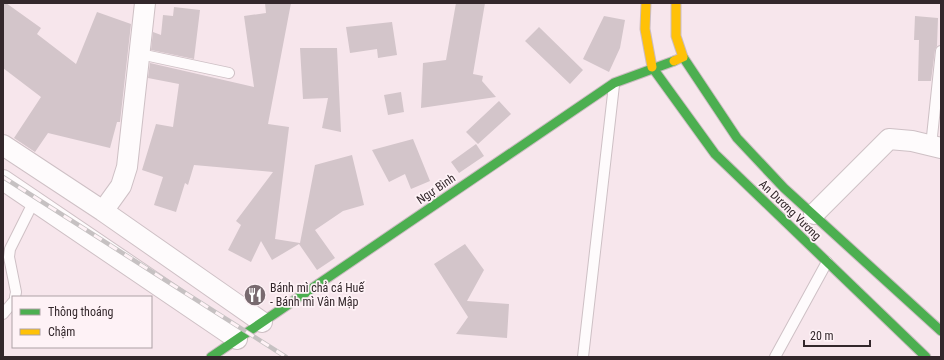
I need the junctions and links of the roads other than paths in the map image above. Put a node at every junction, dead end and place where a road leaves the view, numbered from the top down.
1 (145, 3) edge
2 (646, 3) edge
3 (676, 3) edge
4 (941, 52) edge
5 (140, 54) junction
6 (683, 57) junction
7 (652, 67) junction
8 (229, 73) dead end
9 (614, 83) junction
10 (3, 145) edge
11 (936, 147) edge
12 (3, 180) edge
13 (34, 201) junction
14 (103, 211) junction
15 (814, 214) junction
16 (827, 262) junction
17 (15, 296) edge
18 (12, 303) edge
19 (3, 314) edge
20 (262, 322) junction
21 (941, 331) edge
22 (225, 351) edge
23 (583, 357) edge
24 (775, 357) edge
25 (926, 357) edge

1 - 5 street
2 - 7 main road
3 - 6 main road, An Dương Vương
4 - 11 lane
5 - 8 lane
5 - 14 street
6 - 7 main road, Ngự Bình
6 - 15 main road, An Dương Vương
7 - 9 main road, Ngự Bình
7 - 16 main road, An Dương Vương
9 - 20 main road, Ngự Bình
9 - 23 lane
10 - 14 street
11 - 15 street
12 - 13 street
13 - 17 lane
13 - 22 street
14 - 20 street
15 - 21 main road, An Dương Vương
16 - 24 lane
16 - 25 main road, An Dương Vương
18 - 19 lane
20 - 22 main road, Ngự Bình

